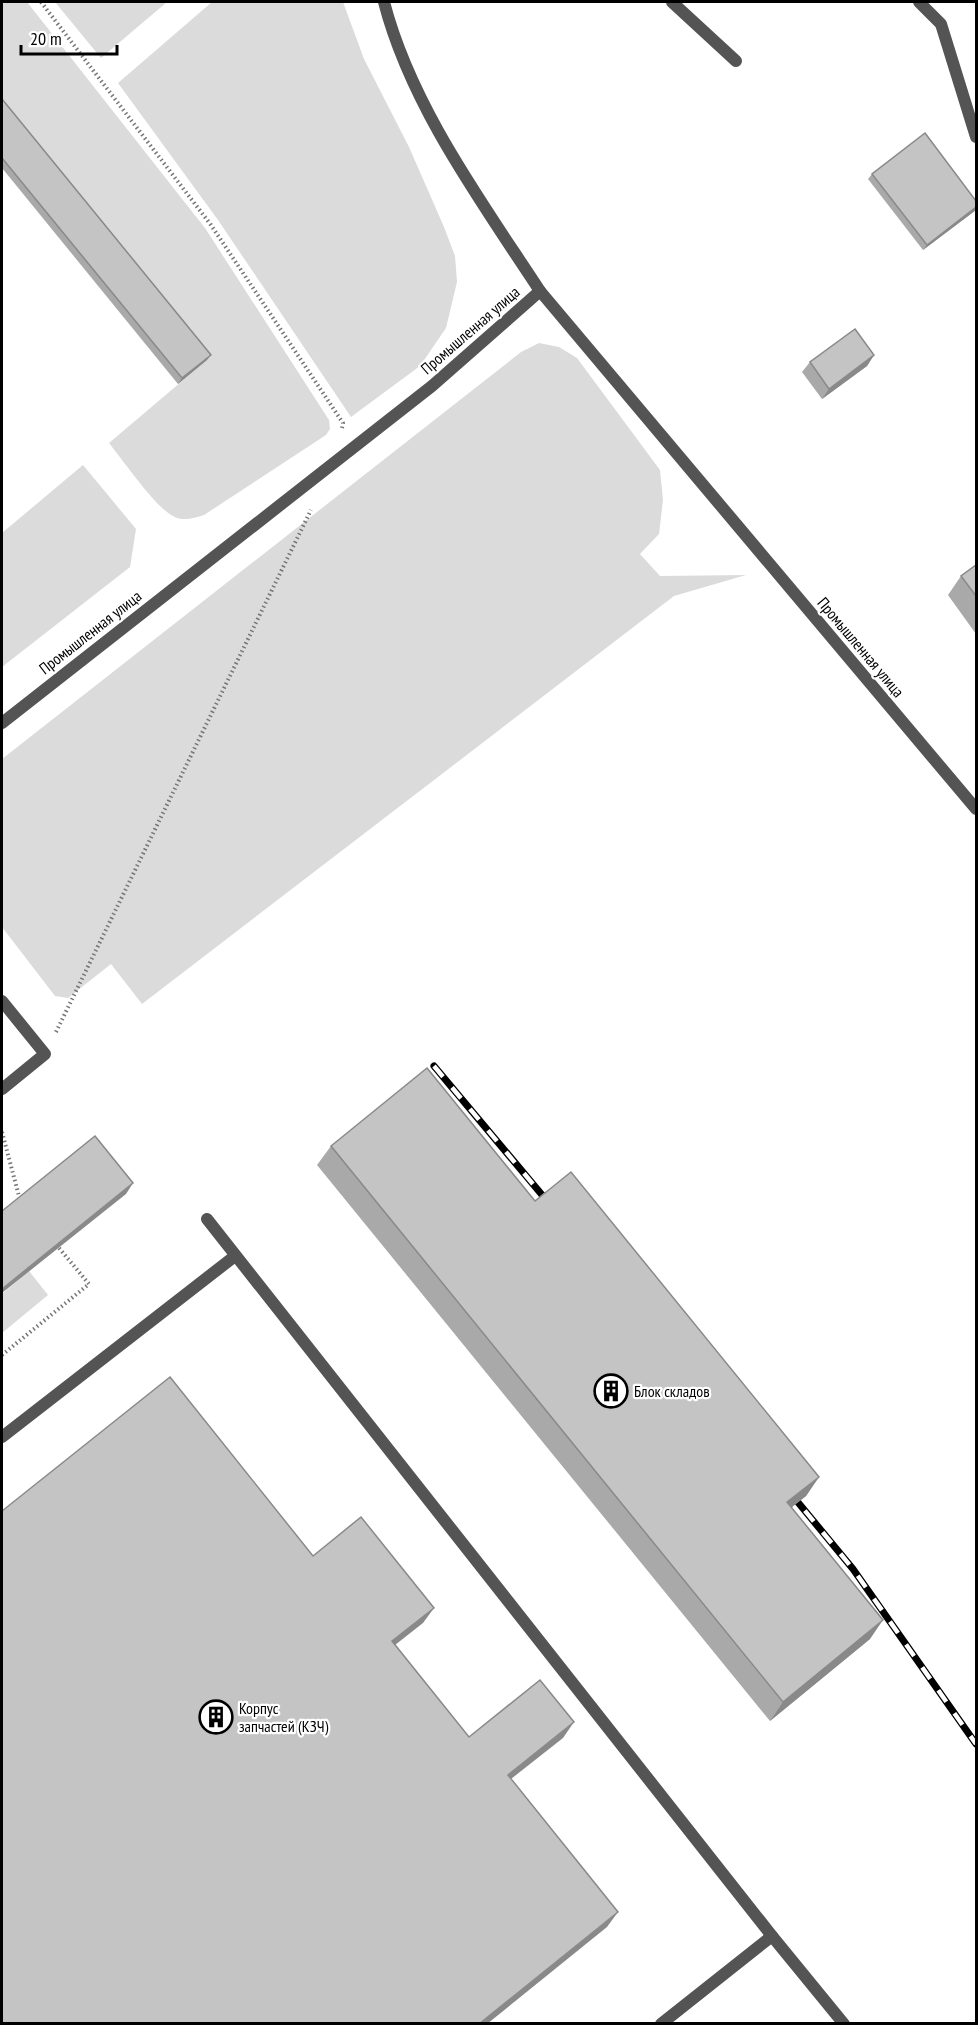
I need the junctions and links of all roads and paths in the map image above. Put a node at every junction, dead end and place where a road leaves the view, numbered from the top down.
1 (41, 2) edge
2 (384, 2) edge
3 (672, 2) edge
4 (919, 2) edge
5 (736, 61) dead end
6 (976, 137) edge
7 (540, 291) junction
8 (336, 460) junction
9 (315, 502) dead end
10 (2, 723) edge
11 (976, 809) edge
12 (2, 1001) edge
13 (45, 1054) junction
14 (2, 1089) edge
15 (2, 1132) edge
16 (20, 1200) edge
17 (207, 1220) dead end
18 (59, 1248) edge
19 (235, 1256) junction
20 (2, 1355) edge
21 (2, 1437) edge
22 (772, 1936) junction
23 (661, 2024) edge
24 (844, 2024) edge

1 - 8 path
2 - 7 street
3 - 5 street
4 - 6 street
7 - 8 street, Промышленная улица
7 - 11 street, Промышленная улица
8 - 10 street, Промышленная улица
9 - 13 path
12 - 13 street
13 - 14 street
15 - 16 path
17 - 19 street
18 - 20 path
19 - 21 street
19 - 22 street
22 - 23 street
22 - 24 street

